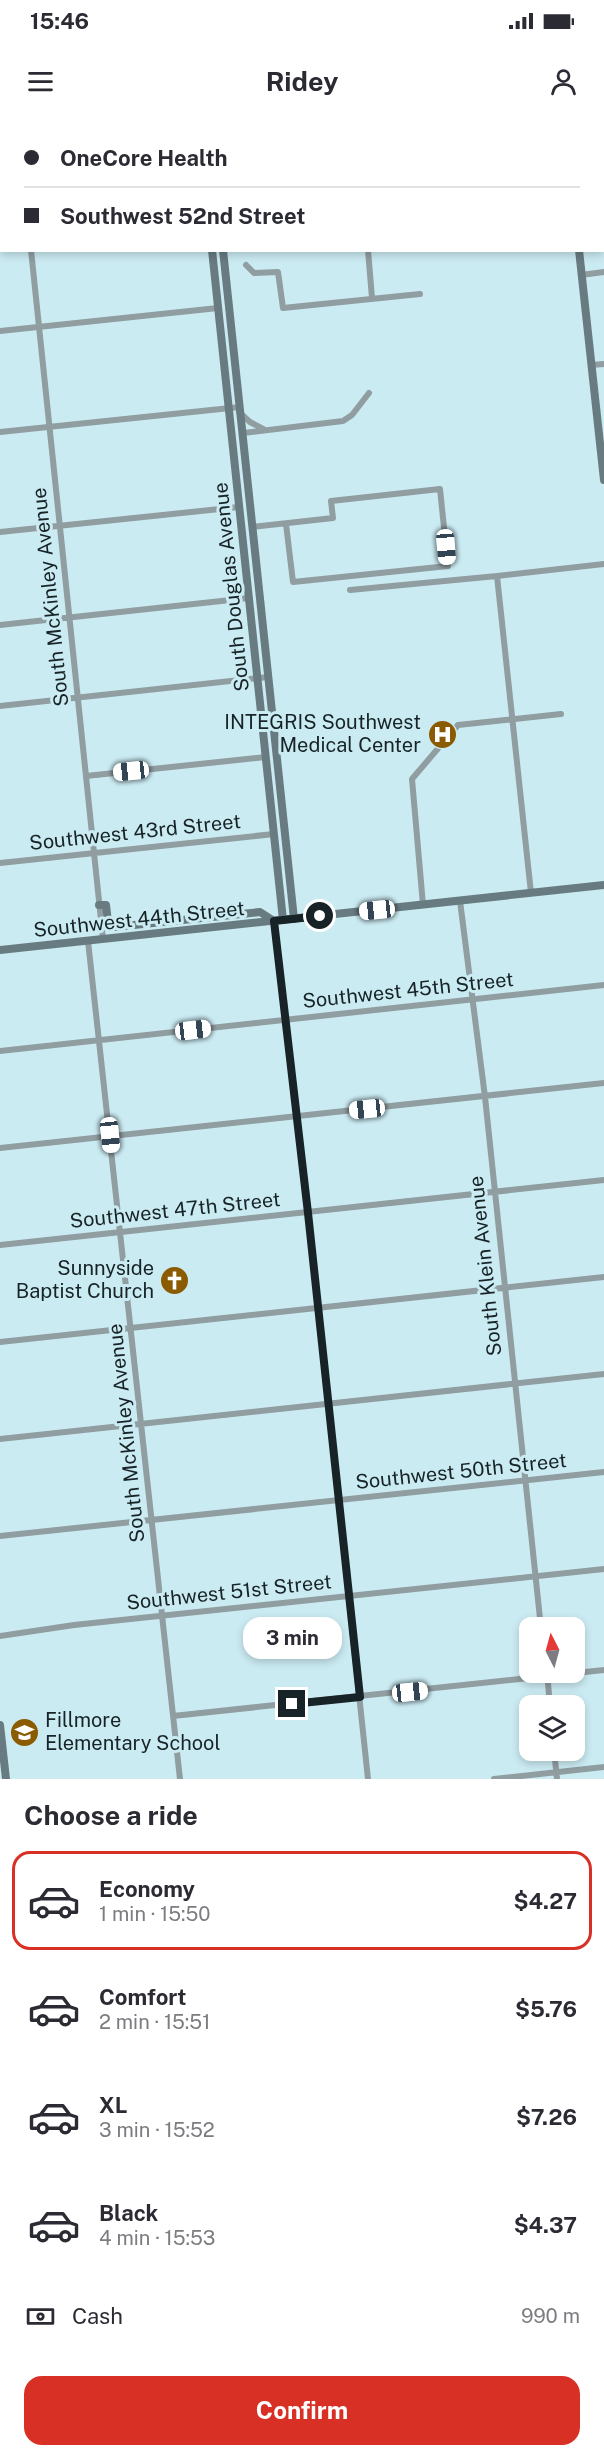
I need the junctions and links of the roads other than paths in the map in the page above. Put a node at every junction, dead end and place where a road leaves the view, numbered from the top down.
1 (31, 252) edge
2 (212, 252) edge
3 (223, 252) edge
4 (368, 252) edge
5 (579, 252) edge
6 (246, 265) dead end
7 (225, 266) junction
8 (214, 267) junction
9 (604, 272) edge
10 (581, 274) junction
11 (420, 294) dead end
12 (372, 298) junction
13 (218, 308) junction
14 (38, 327) junction
15 (0, 331) edge
16 (604, 364) edge
17 (591, 365) junction
18 (369, 393) dead end
19 (229, 408) junction
20 (240, 410) junction
21 (49, 426) junction
22 (266, 430) junction
23 (0, 432) edge
24 (243, 433) junction
25 (602, 455) edge
26 (604, 480) edge
27 (239, 507) junction
28 (286, 524) junction
29 (59, 526) junction
30 (252, 527) junction
31 (0, 532) edge
32 (604, 564) edge
33 (497, 576) junction
34 (350, 590) dead end
35 (249, 598) junction
36 (69, 617) junction
37 (0, 625) edge
38 (268, 676) junction
39 (257, 678) junction
40 (77, 697) junction
41 (0, 706) edge
42 (561, 714) dead end
43 (512, 718) junction
44 (266, 757) junction
45 (86, 776) junction
46 (274, 834) junction
47 (93, 853) junction
48 (0, 863) edge
49 (604, 885) edge
50 (531, 893) junction
51 (460, 901) junction
52 (103, 905) junction
53 (423, 905) junction
54 (294, 919) junction
55 (278, 921) junction
56 (103, 939) junction
57 (88, 941) junction
58 (0, 950) edge
59 (604, 985) edge
60 (471, 999) junction
61 (285, 1019) junction
62 (100, 1041) junction
63 (0, 1051) edge
64 (604, 1083) edge
65 (485, 1097) junction
66 (297, 1116) junction
67 (110, 1135) junction
68 (0, 1148) edge
69 (604, 1180) edge
70 (493, 1192) junction
71 (308, 1213) junction
72 (121, 1233) junction
73 (0, 1245) edge
74 (604, 1277) edge
75 (505, 1289) junction
76 (317, 1309) junction
77 (132, 1328) junction
78 (0, 1342) edge
79 (604, 1374) edge
80 (515, 1384) junction
81 (328, 1405) junction
82 (141, 1425) junction
83 (0, 1438) edge
84 (604, 1472) edge
85 (526, 1481) junction
86 (339, 1501) junction
87 (152, 1520) junction
88 (0, 1536) edge
89 (604, 1569) edge
90 (535, 1577) junction
91 (350, 1597) junction
92 (162, 1615) junction
93 (540, 1617) edge
94 (0, 1636) edge
95 (604, 1670) edge
96 (585, 1672) edge
97 (519, 1678) edge
98 (360, 1697) junction
99 (173, 1716) junction
100 (0, 1731) edge
101 (555, 1761) edge
102 (604, 1767) edge
103 (557, 1776) edge
104 (6, 1779) edge
105 (180, 1779) edge
106 (368, 1779) edge
107 (494, 1779) edge

1 - 14 street, South McKinley Avenue
2 - 8 street, South Douglas Avenue
3 - 7 street, South Douglas Avenue
4 - 12 street
5 - 10 street
6 - 12 street
7 - 8 street
7 - 20 street, South Douglas Avenue
8 - 13 street, South Douglas Avenue
9 - 10 street
10 - 17 street
11 - 12 street
13 - 14 street
13 - 19 street, South Douglas Avenue
14 - 15 street
14 - 21 street, South McKinley Avenue
16 - 17 street
17 - 25 street
18 - 22 street
19 - 20 street
19 - 21 street
19 - 27 street, South Douglas Avenue
20 - 22 street
20 - 24 street, South Douglas Avenue
21 - 23 street
21 - 29 street, South McKinley Avenue
22 - 24 street
24 - 30 street, South Douglas Avenue
25 - 26 street
27 - 29 street
27 - 35 street, South Douglas Avenue
28 - 28 street
28 - 30 street
29 - 31 street
29 - 36 street, South McKinley Avenue
30 - 38 street, South Douglas Avenue
32 - 33 street
33 - 34 street
33 - 43 street
35 - 36 street
35 - 39 street, South Douglas Avenue
36 - 37 street
36 - 40 street, South McKinley Avenue
38 - 39 street
38 - 54 street, South Douglas Avenue
39 - 40 street
39 - 44 street, South Douglas Avenue
40 - 41 street
40 - 45 street, South McKinley Avenue
42 - 43 street
43 - 50 street
43 - 53 street
44 - 45 street
44 - 46 street, South Douglas Avenue
45 - 47 street, South McKinley Avenue
46 - 47 street, Southwest 43rd Street
46 - 55 street, South Douglas Avenue
47 - 48 street, Southwest 43rd Street
47 - 52 street, South McKinley Avenue
49 - 50 street, Southwest 44th Street
50 - 51 street, Southwest 44th Street
51 - 53 street, Southwest 44th Street
51 - 60 street, South Klein Avenue
52 - 55 street
52 - 56 street, South McKinley Avenue
53 - 54 street, Southwest 44th Street
54 - 55 street, Southwest 44th Street
55 - 56 street, Southwest 44th Street
55 - 61 street, South Douglas Avenue
56 - 57 street, Southwest 44th Street
57 - 58 street, Southwest 44th Street
57 - 62 street, South McKinley Avenue
59 - 60 street, Southwest 45th Street
60 - 61 street, Southwest 45th Street
60 - 65 street, South Klein Avenue
61 - 62 street, Southwest 45th Street
61 - 66 street, South Douglas Avenue
62 - 63 street, Southwest 45th Street
62 - 67 street, South McKinley Avenue
64 - 65 street
65 - 66 street
65 - 70 street, South Klein Avenue
66 - 67 street
66 - 71 street, South Douglas Avenue
67 - 68 street
67 - 72 street, South McKinley Avenue
69 - 70 street, Southwest 47th Street
70 - 71 street, Southwest 47th Street
70 - 75 street, South Klein Avenue
71 - 72 street, Southwest 47th Street
71 - 76 street, South Douglas Avenue
72 - 73 street, Southwest 47th Street
72 - 77 street, South McKinley Avenue
74 - 75 street
75 - 76 street
75 - 80 street, South Klein Avenue
76 - 77 street
76 - 81 street, South Douglas Avenue
77 - 78 street
77 - 82 street, South McKinley Avenue
79 - 80 street
80 - 81 street
80 - 85 street, South Klein Avenue
81 - 82 street
81 - 86 street, South Douglas Avenue
82 - 83 street
82 - 87 street, South McKinley Avenue
84 - 85 street, Southwest 50th Street
85 - 86 street, Southwest 50th Street
85 - 90 street, South Klein Avenue
86 - 87 street, Southwest 50th Street
86 - 91 street, South Douglas Avenue
87 - 88 street, Southwest 50th Street
87 - 92 street, South McKinley Avenue
89 - 90 street, Southwest 51st Street
90 - 91 street, Southwest 51st Street
90 - 93 street, South Klein Avenue
91 - 92 street, Southwest 51st Street
91 - 98 street, South Douglas Avenue
92 - 94 street, Southwest 51st Street
92 - 99 street, South McKinley Avenue
95 - 96 street
97 - 98 street
98 - 99 street
98 - 106 street, South Douglas Avenue
99 - 105 street, South McKinley Avenue
100 - 104 street
101 - 103 street
102 - 103 street
103 - 107 street

